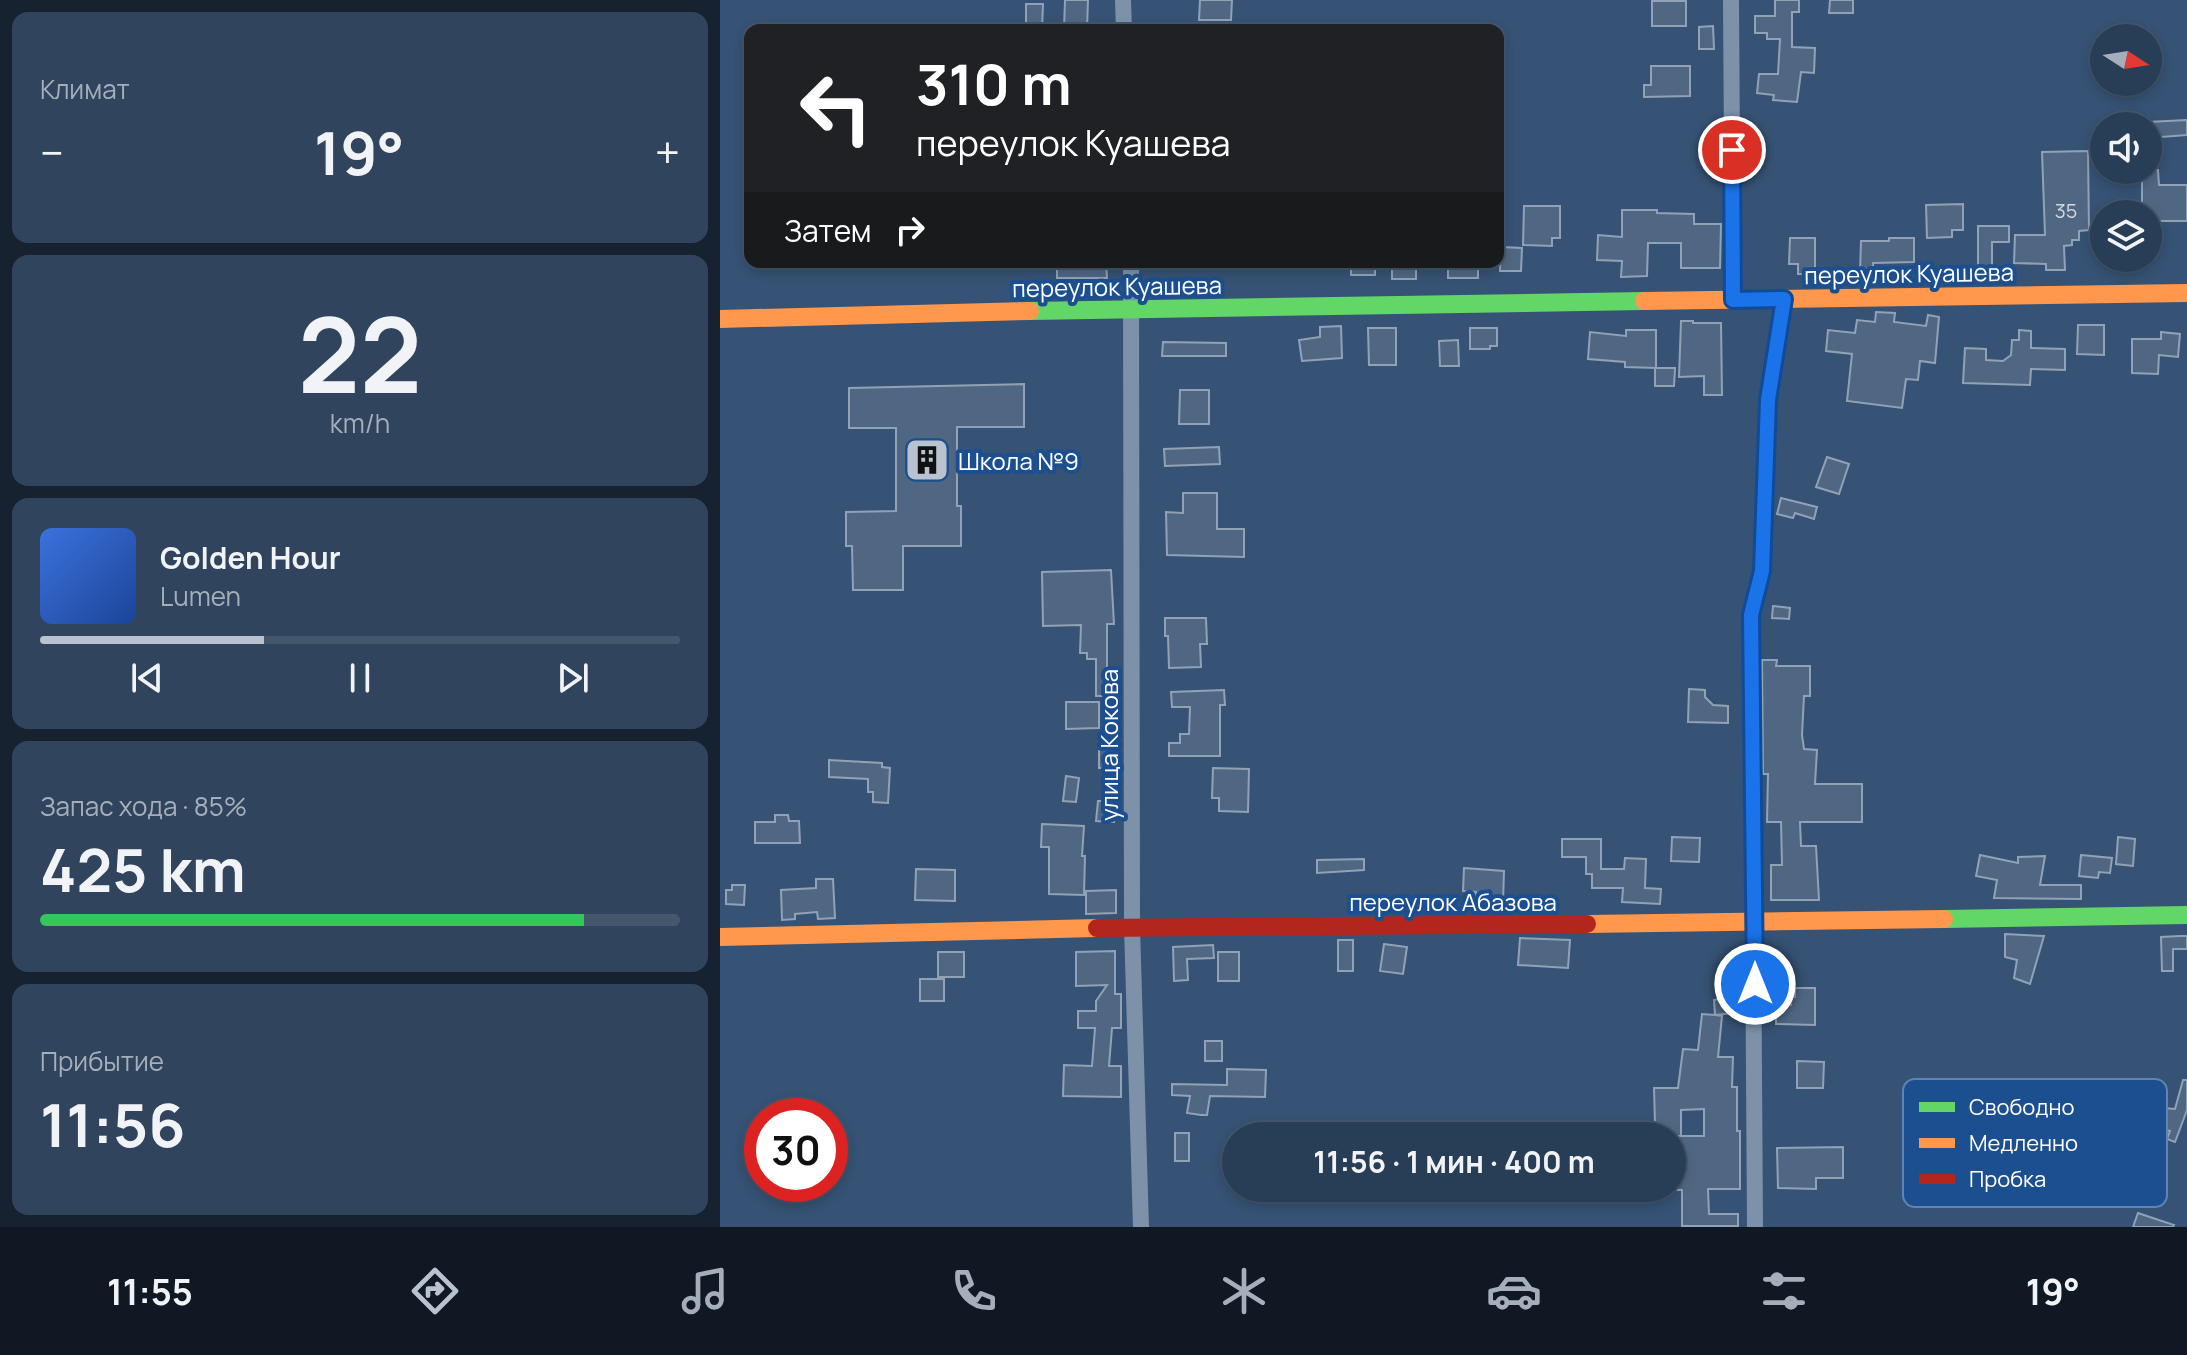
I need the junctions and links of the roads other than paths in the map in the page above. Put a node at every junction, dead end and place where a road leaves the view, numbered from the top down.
1 (1123, 0) edge
2 (1731, 0) edge
3 (1124, 24) edge
4 (1131, 268) edge
5 (2187, 293) edge
6 (1784, 299) junction
7 (1733, 300) junction
8 (1132, 309) junction
9 (720, 319) edge
10 (2187, 915) edge
11 (1755, 923) junction
12 (1132, 927) junction
13 (720, 937) edge
14 (1141, 1227) edge
15 (1755, 1227) edge

1 - 3 street
2 - 7 street
4 - 8 street, улица Кокова
5 - 6 street, переулок Куашева
6 - 7 street, переулок Куашева
6 - 11 street
7 - 8 street, переулок Куашева
8 - 9 street, переулок Куашева
8 - 12 street, улица Кокова
10 - 11 street, переулок Абазова
11 - 12 street, переулок Абазова
11 - 15 street
12 - 13 street, переулок Абазова
12 - 14 street, улица Кокова

